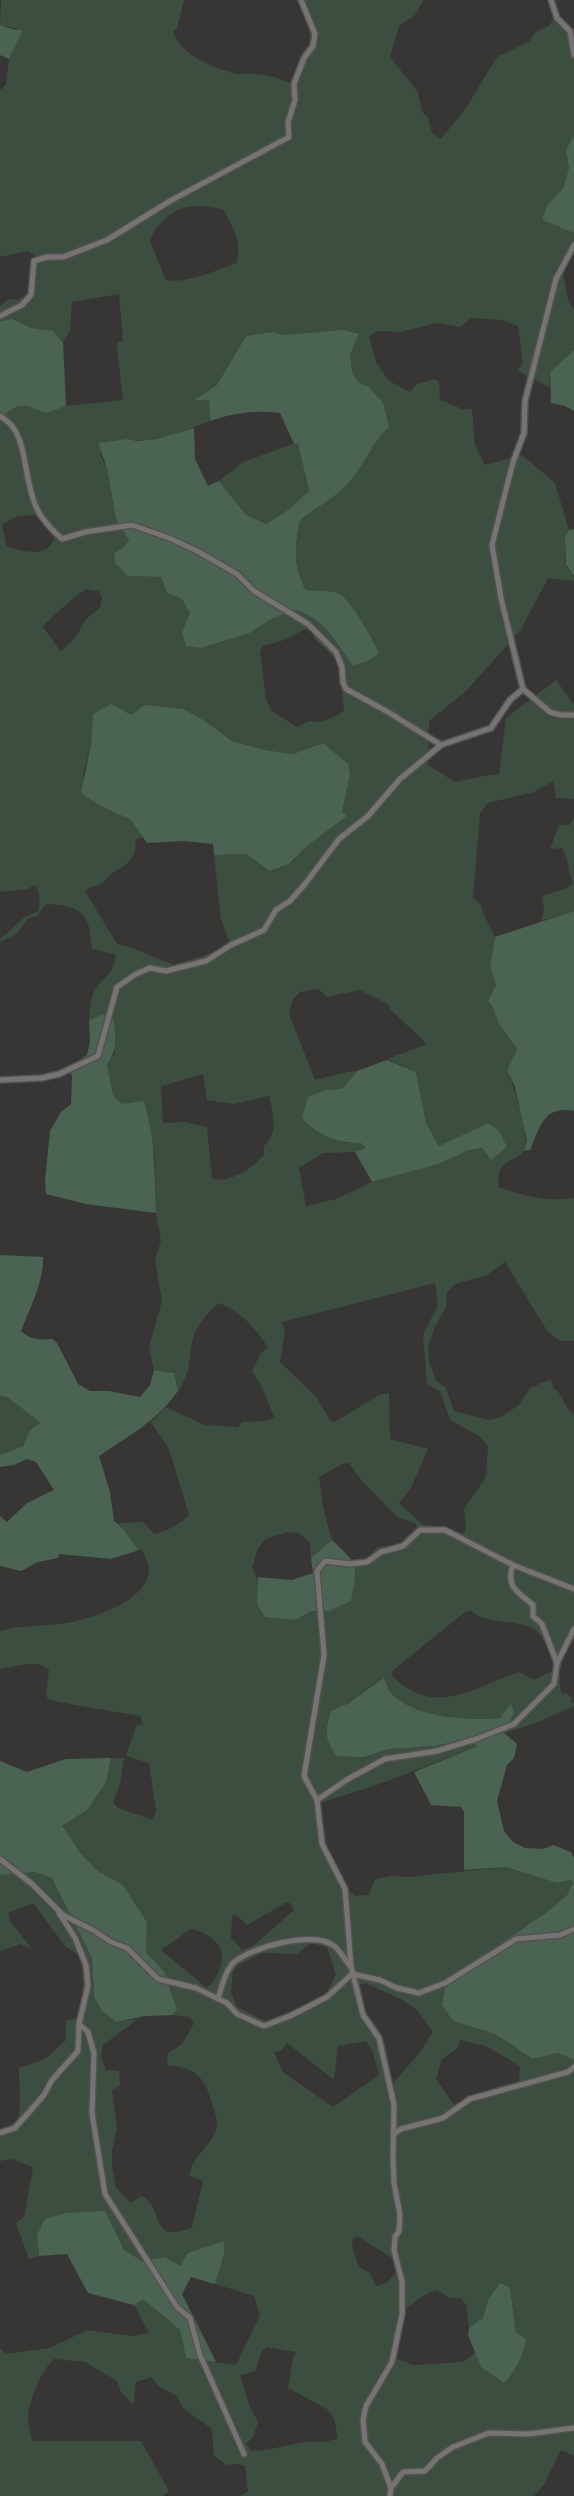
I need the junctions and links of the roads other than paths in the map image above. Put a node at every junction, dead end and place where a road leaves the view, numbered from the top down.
1 (301, 0) edge
2 (552, 0) edge
3 (574, 55) edge
4 (574, 245) edge
5 (0, 316) edge
6 (0, 416) edge
7 (523, 690) junction
8 (574, 715) edge
9 (441, 746) junction
10 (0, 1080) edge
11 (513, 1566) junction
12 (574, 1589) edge
13 (574, 1629) edge
14 (558, 1663) junction
15 (317, 1800) junction
16 (0, 1859) edge
17 (55, 1908) junction
18 (574, 1929) edge
19 (350, 1966) junction
20 (352, 1974) junction
21 (218, 1999) junction
22 (79, 2024) junction
23 (574, 2067) edge
24 (0, 2133) edge
25 (394, 2134) junction
26 (574, 2428) edge
27 (244, 2454) dead end
28 (391, 2488) junction
29 (390, 2496) edge

1 - 5 street
2 - 3 street
4 - 7 street
6 - 9 street
7 - 8 street
7 - 9 street
9 - 10 street
11 - 12 street
11 - 14 street
11 - 15 street
13 - 14 street
14 - 15 street
15 - 19 street
16 - 17 street
17 - 21 street
17 - 22 street
18 - 20 street
19 - 20 street
19 - 21 street
20 - 21 street
20 - 25 street
22 - 24 street
22 - 27 street
23 - 25 street
25 - 28 street
26 - 28 street
28 - 29 street

